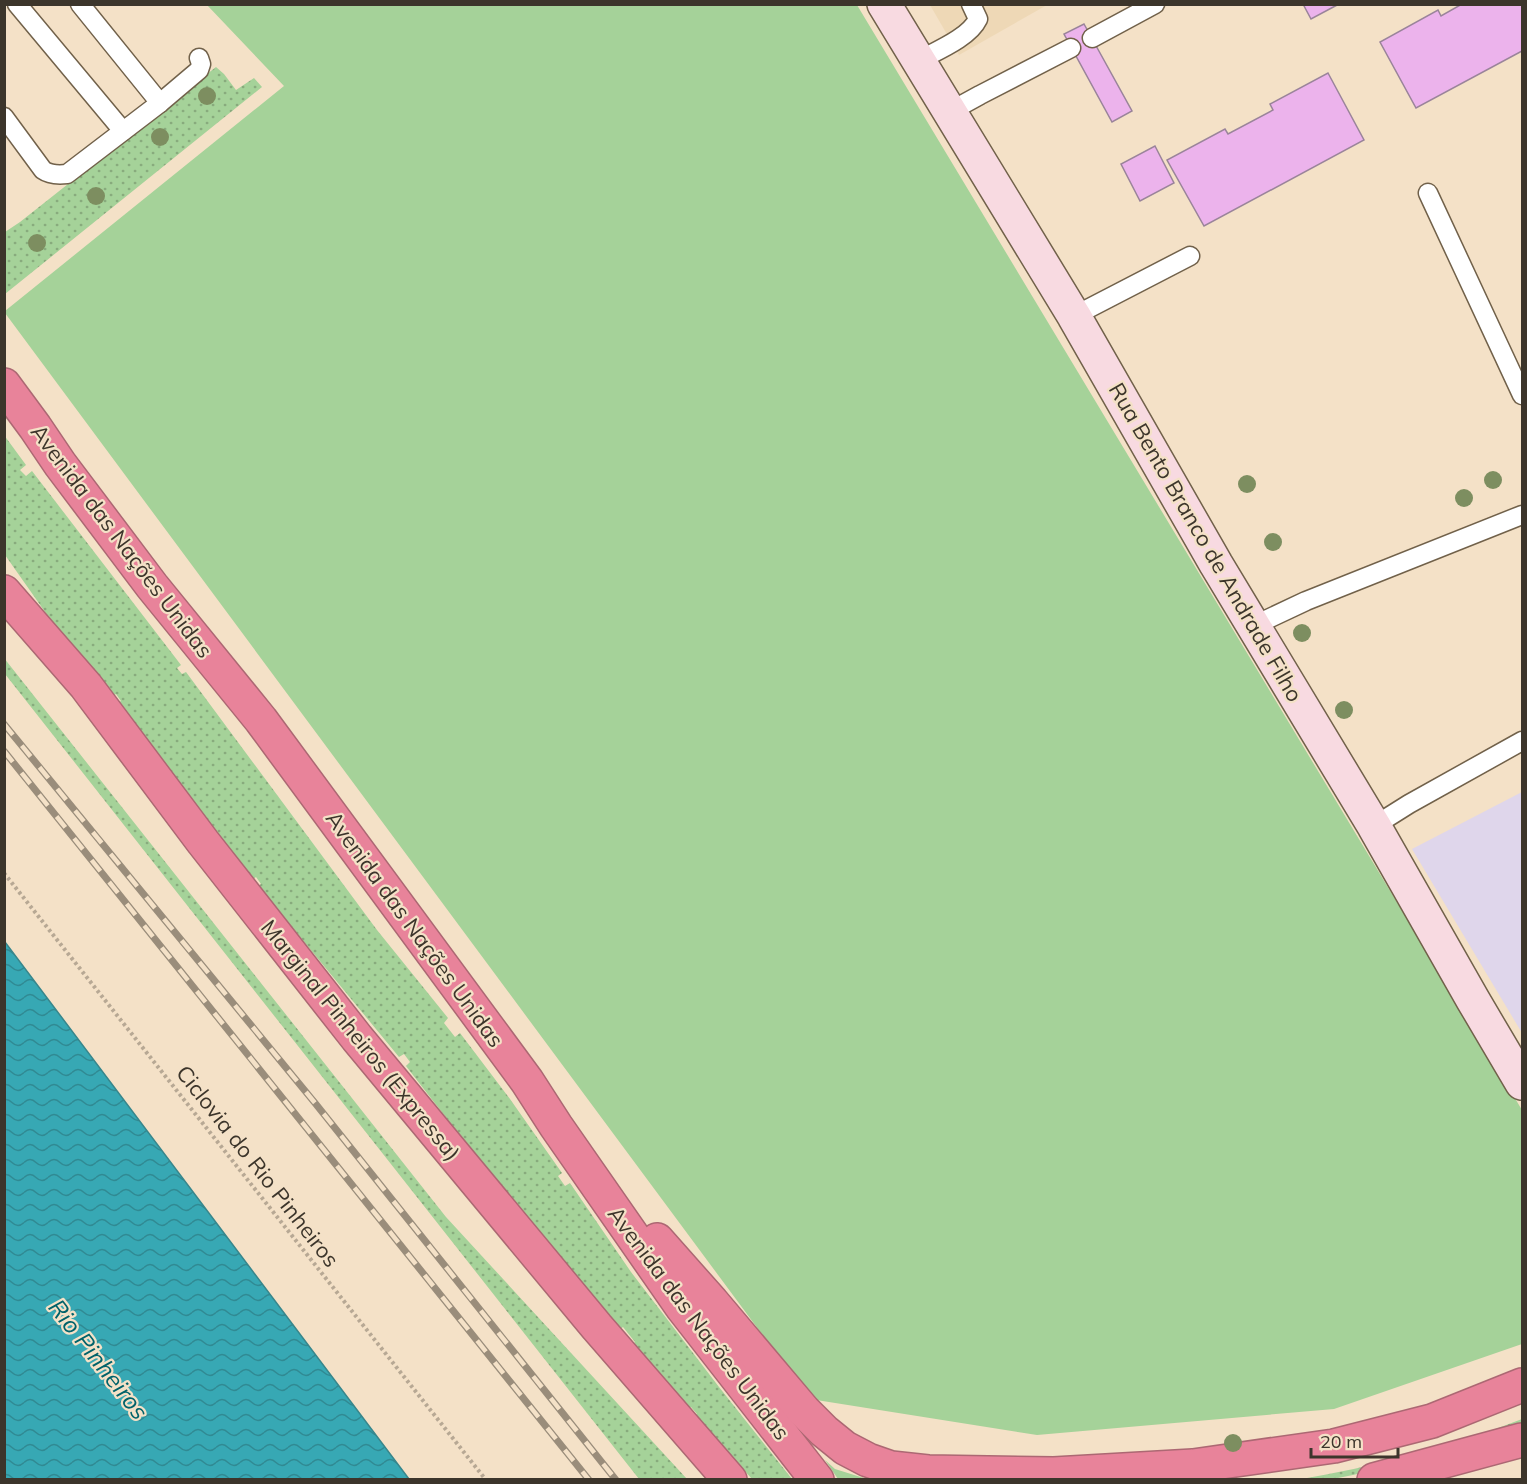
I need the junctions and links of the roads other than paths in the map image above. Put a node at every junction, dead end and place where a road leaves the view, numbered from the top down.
1 (15, 4) edge
2 (80, 4) edge
3 (884, 4) edge
4 (971, 4) edge
5 (1155, 4) edge
6 (4, 9) edge
7 (1092, 38) dead end
8 (1071, 48) dead end
9 (200, 58) dead end
10 (918, 61) junction
11 (160, 103) junction
12 (949, 112) junction
13 (4, 117) edge
14 (123, 131) junction
15 (1428, 193) dead end
16 (1190, 256) dead end
17 (1074, 316) junction
18 (4, 385) edge
19 (1522, 395) edge
20 (1522, 515) edge
21 (4, 592) edge
22 (1253, 626) junction
23 (1522, 741) edge
24 (1374, 826) junction
25 (1522, 1083) edge
26 (556, 1126) junction
27 (1522, 1385) edge
28 (1522, 1440) edge
29 (1047, 1477) edge
30 (730, 1479) edge
31 (817, 1479) edge
32 (1374, 1479) edge

1 - 6 lane
1 - 14 lane
2 - 11 lane
3 - 10 street, Rua Bento Branco de Andrade Filho
4 - 10 lane
5 - 7 lane
8 - 12 lane
9 - 11 lane
10 - 12 street, Rua Bento Branco de Andrade Filho
11 - 14 lane
12 - 17 street, Rua Bento Branco de Andrade Filho
13 - 14 lane
15 - 19 lane
16 - 17 lane
17 - 22 street, Rua Bento Branco de Andrade Filho
18 - 26 highway, Avenida das Nações Unidas
20 - 22 lane
21 - 30 highway, Marginal Pinheiros (Expressa)
22 - 24 street, Rua Bento Branco de Andrade Filho
23 - 24 lane
24 - 25 street, Rua Bento Branco de Andrade Filho
26 - 29 highway
26 - 31 highway, Avenida das Nações Unidas
27 - 29 highway
28 - 32 highway

